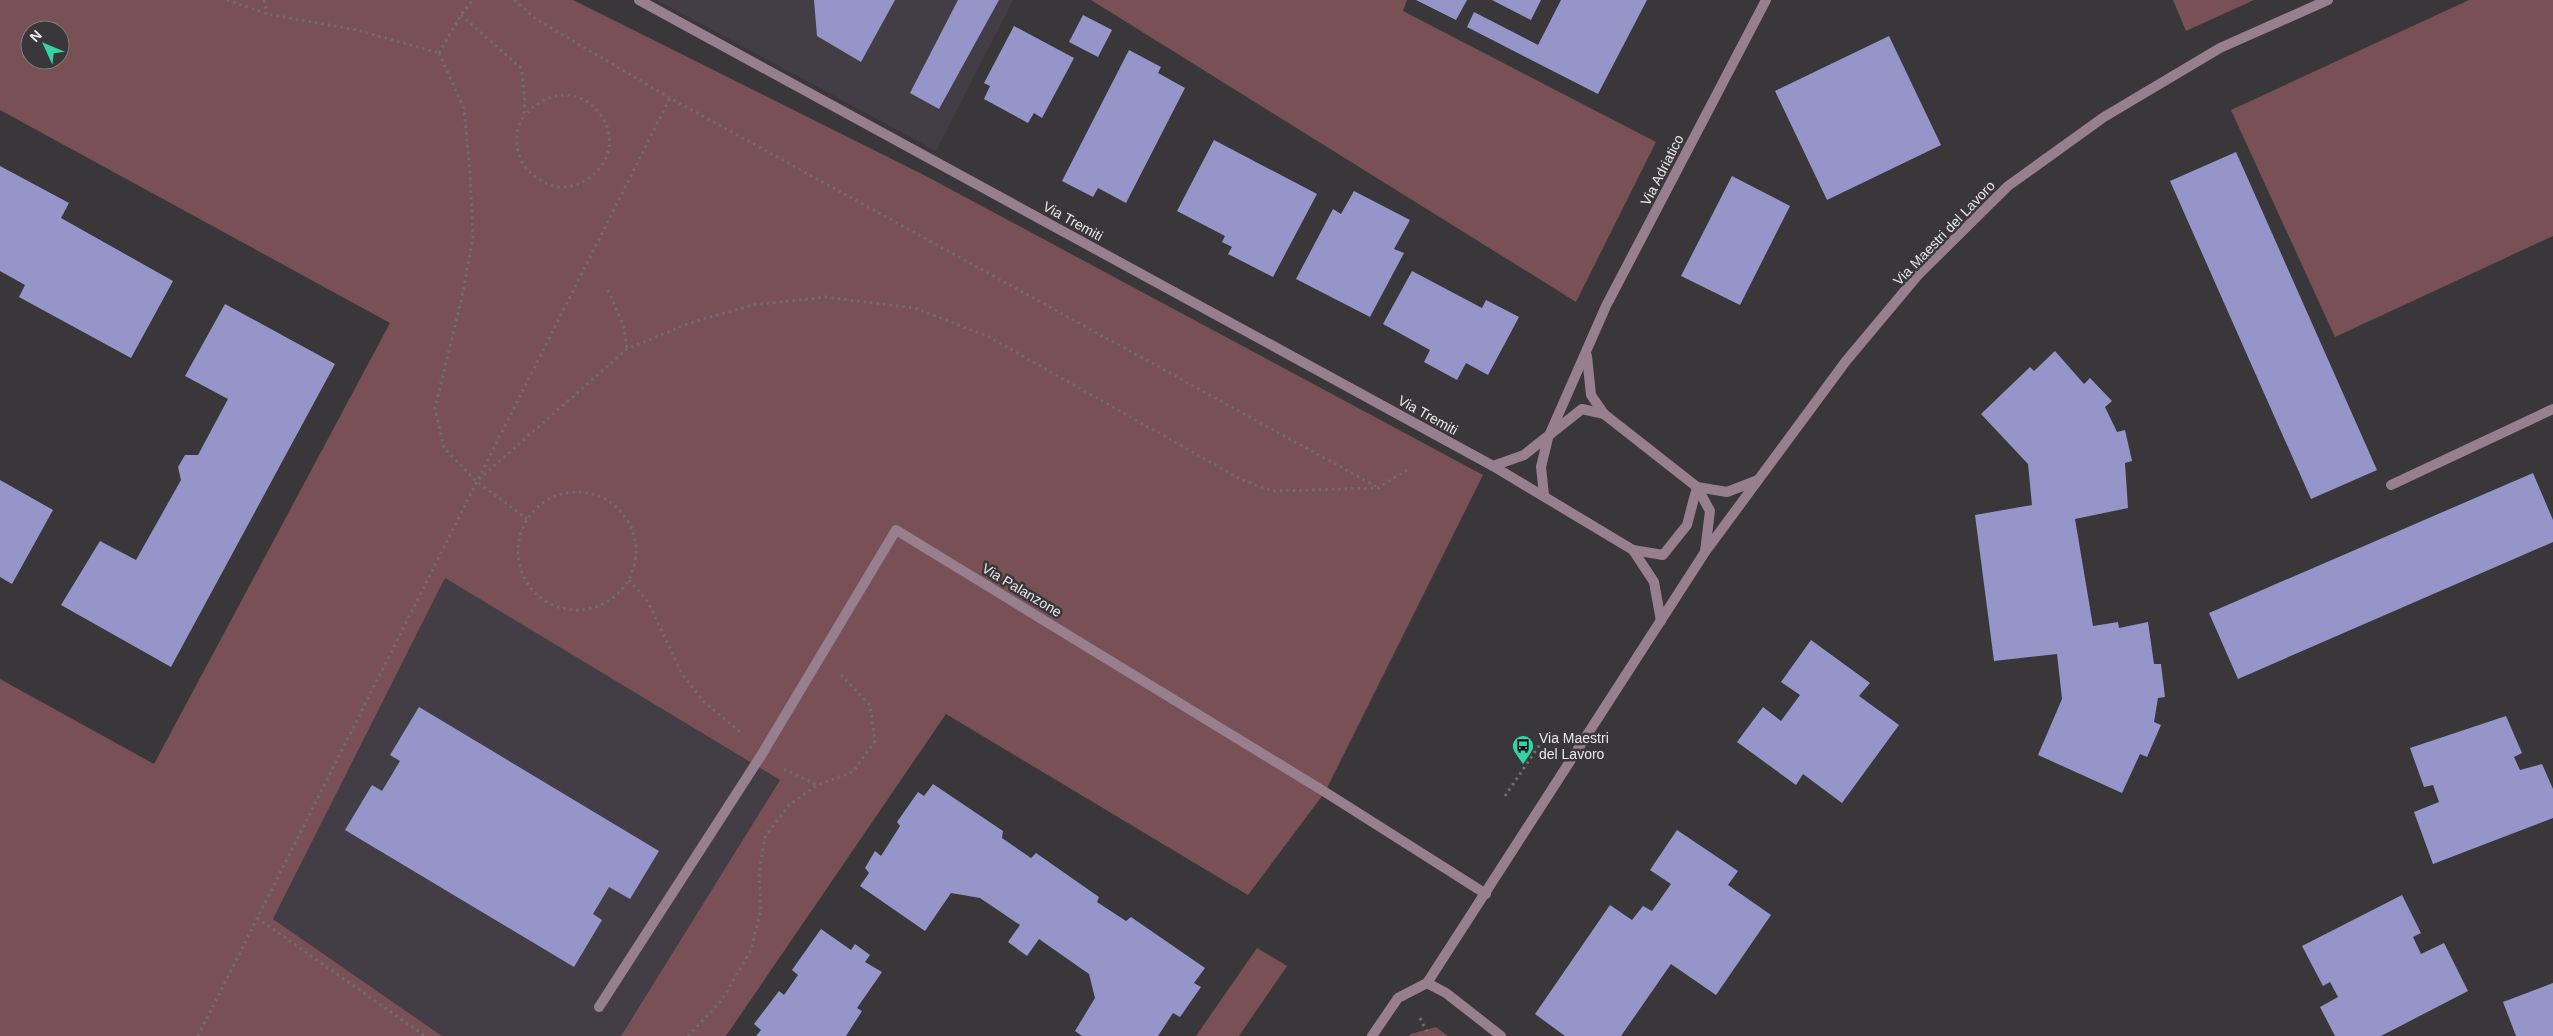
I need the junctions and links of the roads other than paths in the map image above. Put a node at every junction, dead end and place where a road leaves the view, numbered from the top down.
1 (639, 0) edge
2 (1766, 0) edge
3 (2328, 0) edge
4 (1586, 355) junction
5 (2553, 409) edge
6 (1604, 414) junction
7 (1548, 438) junction
8 (1493, 466) junction
9 (1758, 480) junction
10 (2391, 485) dead end
11 (1696, 487) junction
12 (1544, 495) junction
13 (1633, 550) junction
14 (1705, 552) junction
15 (1661, 621) junction
16 (1486, 894) junction
17 (1427, 983) junction
18 (599, 1007) dead end
19 (1372, 1036) edge
20 (1501, 1036) edge

1 - 8 street, Via Tremiti
2 - 4 street, Via Adriatico
3 - 9 street, Via Maestri del Lavoro
4 - 6 street, Via Adriatico
4 - 7 street, Via Adriatico
5 - 10 street
6 - 7 street
6 - 11 street, Via Adriatico
7 - 8 street
7 - 12 street, Via Adriatico
8 - 12 street, Via Tremiti
9 - 11 street, Via Adriatico
9 - 14 street, Via Maestri del Lavoro
11 - 13 street
11 - 14 street, Via Adriatico
12 - 13 street
13 - 15 street
14 - 15 street, Via Maestri del Lavoro
15 - 16 street, Via Maestri del Lavoro
16 - 17 street, Via Maestri del Lavoro
16 - 18 street, Via Palanzone
17 - 19 street
17 - 20 street

